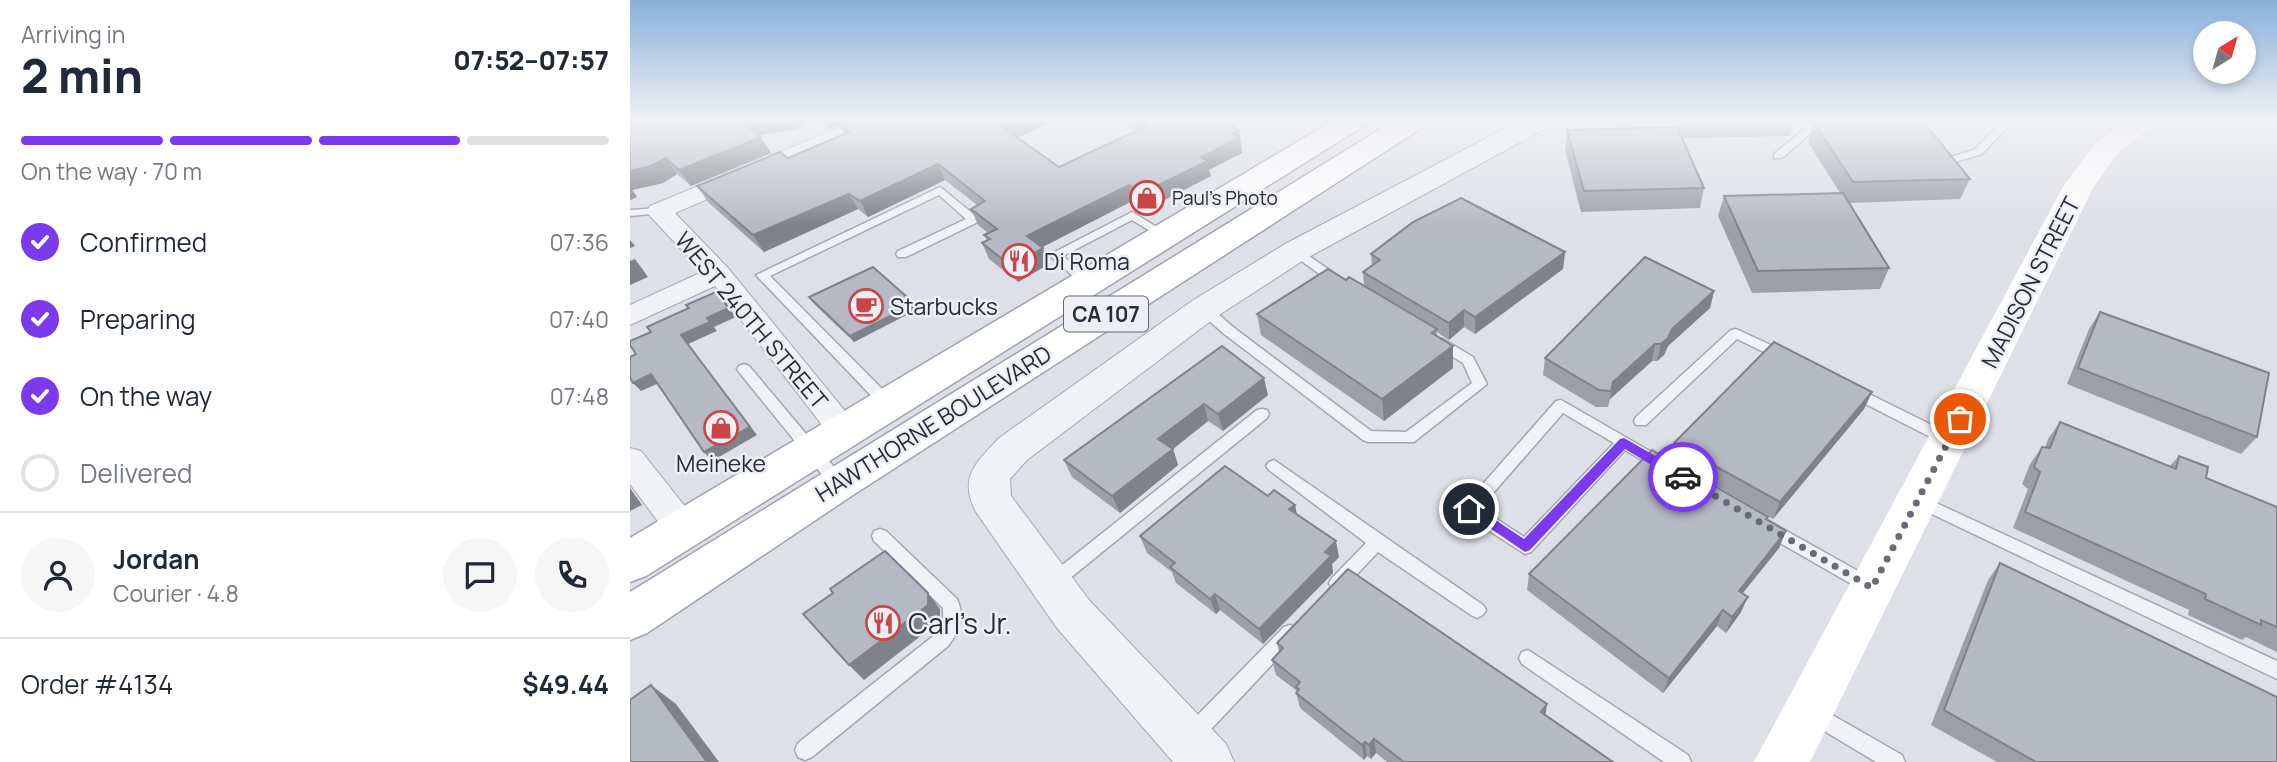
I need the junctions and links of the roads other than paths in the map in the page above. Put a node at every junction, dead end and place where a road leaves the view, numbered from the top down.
1 (793, 155) edge
2 (1296, 155) edge
3 (1354, 155) edge
4 (1476, 155) edge
5 (1970, 155) edge
6 (2102, 155) edge
7 (1945, 162) edge
8 (659, 211) junction
9 (630, 213) edge
10 (1164, 235) junction
11 (1296, 251) junction
12 (902, 254) dead end
13 (719, 274) junction
14 (1087, 282) junction
15 (1354, 291) edge
16 (1204, 309) junction
17 (630, 316) edge
18 (1422, 332) edge
19 (1796, 362) edge
20 (744, 369) dead end
21 (1843, 386) edge
22 (887, 403) junction
23 (1262, 414) dead end
24 (1641, 421) dead end
25 (1949, 440) junction
26 (1624, 442) junction
27 (831, 454) junction
28 (630, 460) edge
29 (1274, 466) dead end
30 (1677, 474) edge
31 (1918, 500) junction
32 (1757, 521) edge
33 (683, 529) junction
34 (880, 536) dead end
35 (1377, 542) junction
36 (630, 562) edge
37 (1051, 584) junction
38 (1872, 588) junction
39 (1329, 592) edge
40 (1477, 610) dead end
41 (630, 618) edge
42 (1300, 622) edge
43 (1528, 658) dead end
44 (2277, 670) edge
45 (1808, 710) junction
46 (805, 750) dead end
47 (1197, 751) edge
48 (1681, 762) edge
49 (1781, 762) edge
50 (1895, 762) edge

1 - 8 street
2 - 10 main road, HAWTHORNE BOULEVARD / CA 107
3 - 27 main road, HAWTHORNE BOULEVARD / CA 107
4 - 11 street
5 - 7 lane
6 - 25 main road, MADISON STREET
8 - 9 lane
8 - 13 street, WEST 240TH STREET
10 - 14 main road, HAWTHORNE BOULEVARD / CA 107
10 - 14 lane
11 - 15 lane
11 - 16 street
12 - 22 lane
13 - 17 street
13 - 27 street, WEST 240TH STREET
14 - 22 main road, HAWTHORNE BOULEVARD / CA 107
16 - 18 lane
16 - 37 street
19 - 24 lane
20 - 27 lane
21 - 25 lane
22 - 27 main road, HAWTHORNE BOULEVARD / CA 107
23 - 37 lane
25 - 31 main road, MADISON STREET
26 - 26 lane
26 - 30 lane
27 - 33 main road, HAWTHORNE BOULEVARD / CA 107
27 - 41 main road, HAWTHORNE BOULEVARD / CA 107
28 - 33 street
29 - 35 lane
31 - 38 main road, MADISON STREET
31 - 44 lane
32 - 38 lane
33 - 36 main road, HAWTHORNE BOULEVARD / CA 107
34 - 46 lane
35 - 39 lane
35 - 40 lane
37 - 47 street
38 - 45 main road, MADISON STREET
42 - 47 lane
43 - 48 lane
45 - 49 main road, MADISON STREET
45 - 50 lane

